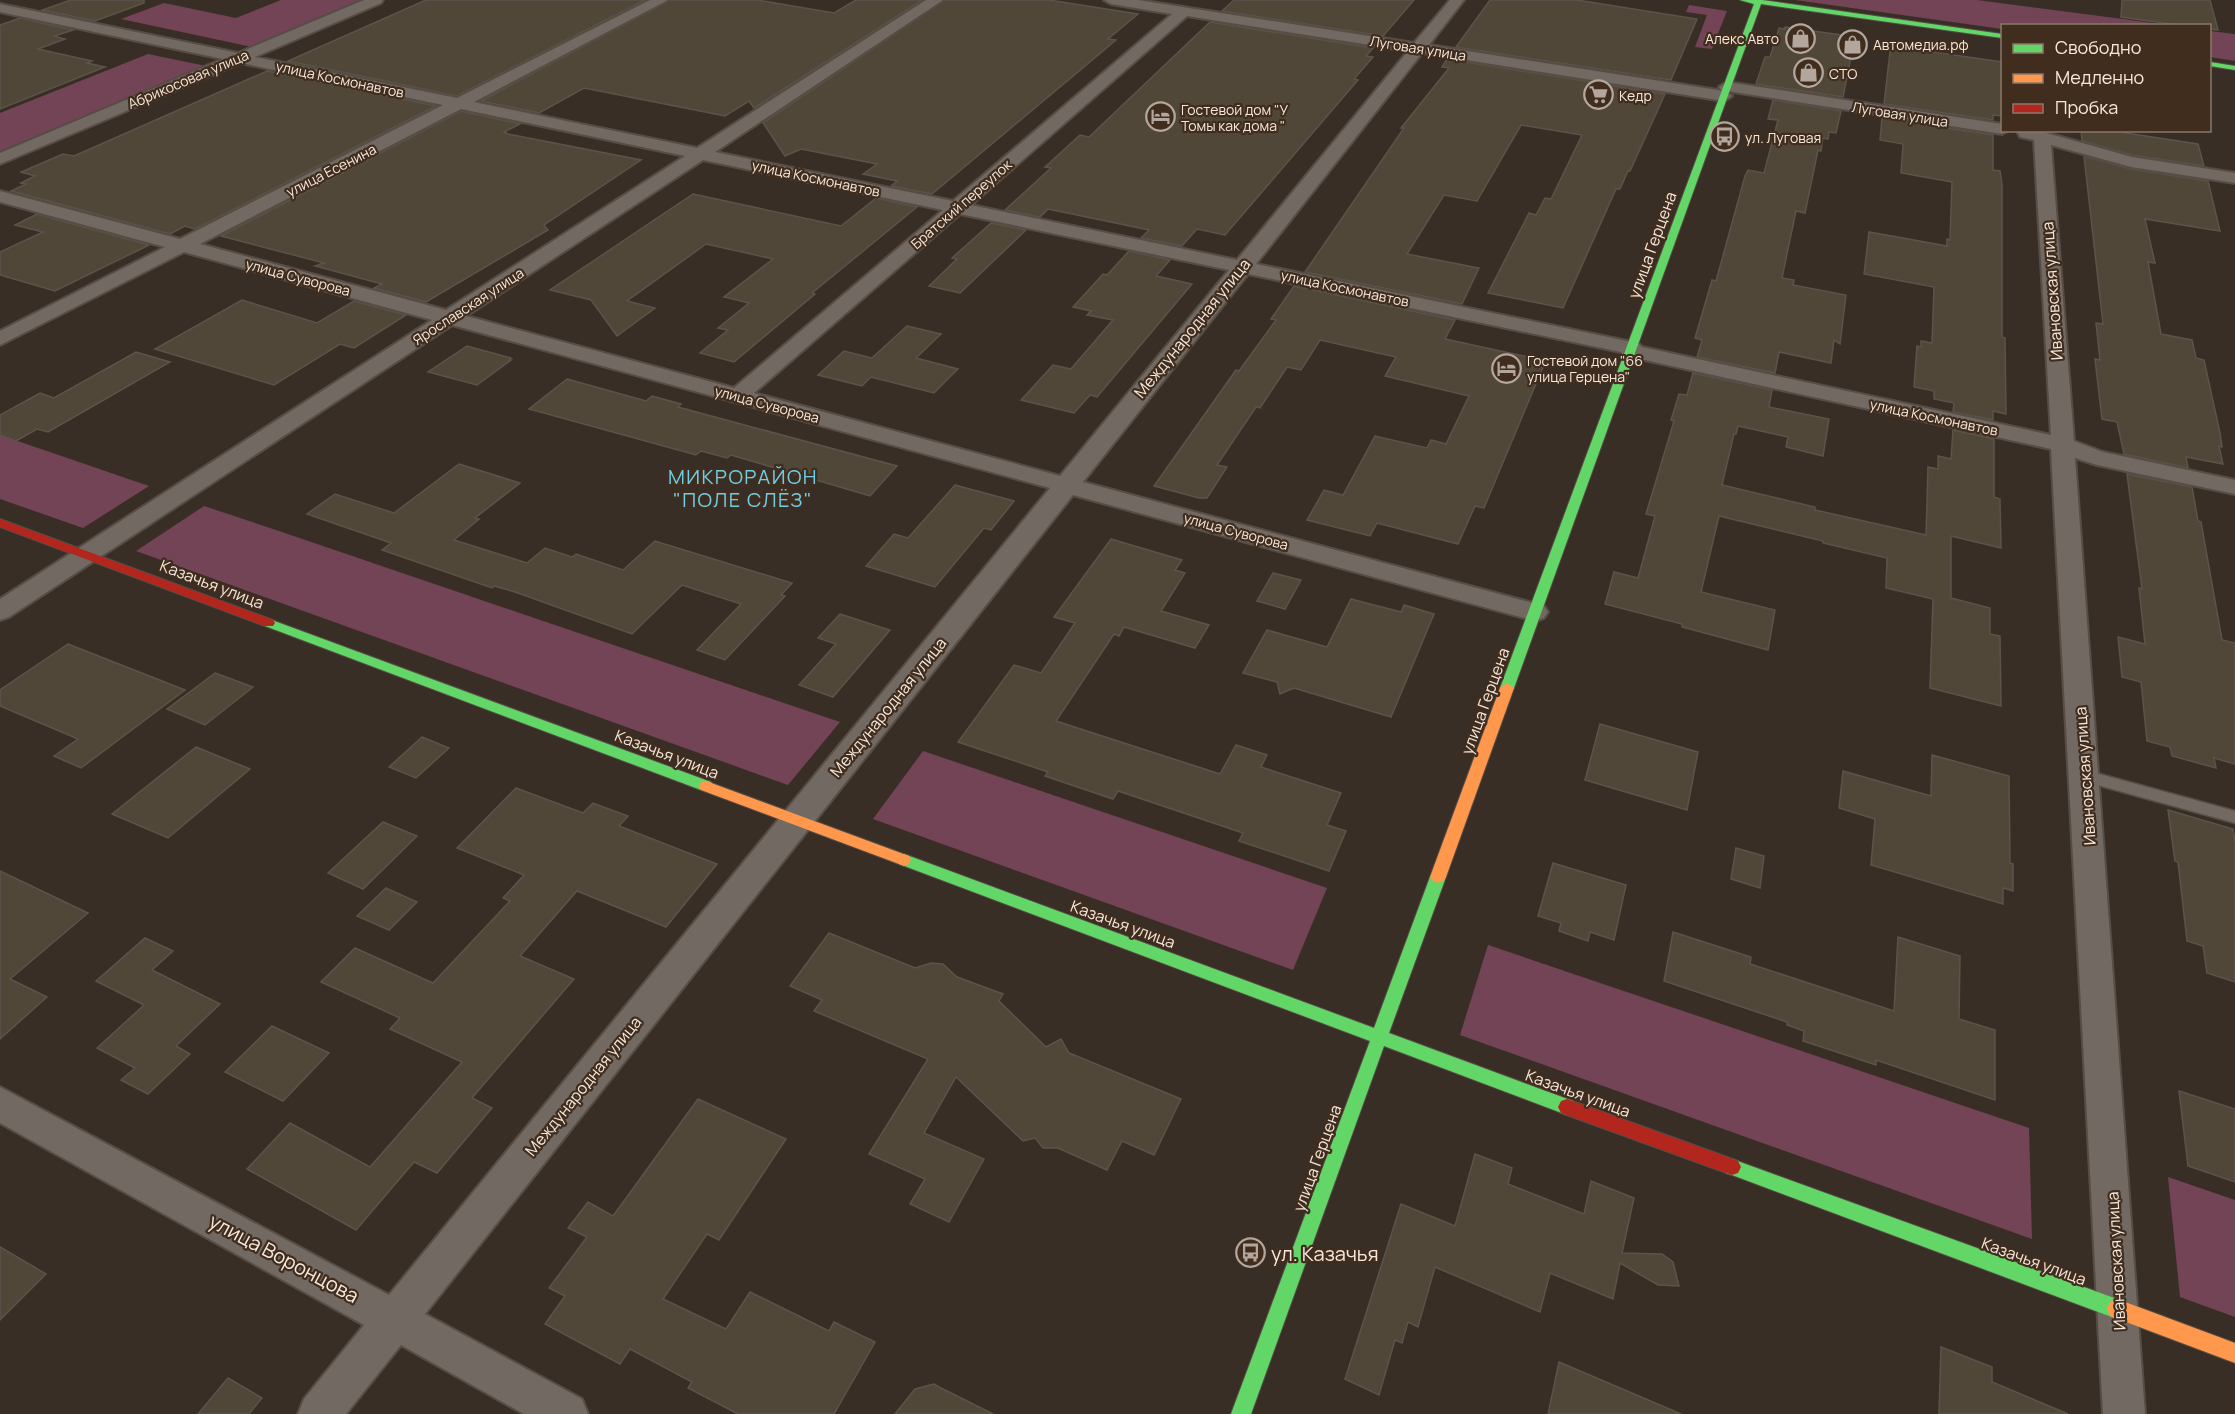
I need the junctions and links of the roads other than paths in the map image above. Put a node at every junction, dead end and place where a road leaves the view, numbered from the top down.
1 (376, 0) edge
2 (661, 0) edge
3 (936, 0) edge
4 (1111, 0) edge
5 (1227, 0) edge
6 (1456, 0) edge
7 (1743, 0) edge
8 (1759, 1) edge
9 (0, 8) edge
10 (1184, 11) junction
11 (1210, 15) junction
12 (2001, 36) edge
13 (1418, 48) junction
14 (239, 58) junction
15 (2211, 64) edge
16 (2235, 68) edge
17 (1726, 91) junction
18 (460, 104) junction
19 (2001, 129) edge
20 (2019, 132) edge
21 (2042, 138) junction
22 (702, 154) junction
23 (0, 159) edge
24 (2235, 178) edge
25 (0, 196) edge
26 (957, 207) junction
27 (183, 246) junction
28 (1242, 267) junction
29 (449, 318) junction
30 (0, 339) edge
31 (1631, 349) junction
32 (738, 396) junction
33 (2063, 444) junction
34 (1066, 485) junction
35 (2235, 487) edge
36 (0, 523) edge
37 (87, 554) junction
38 (0, 611) edge
39 (1535, 612) junction
40 (2085, 776) junction
41 (2235, 817) edge
42 (797, 820) junction
43 (1379, 1038) junction
44 (0, 1104) edge
45 (2119, 1310) junction
46 (396, 1318) junction
47 (2235, 1353) edge
48 (319, 1414) edge
49 (567, 1414) edge
50 (1241, 1414) edge
51 (2124, 1414) edge

1 - 14 street, Абрикосовая улица
2 - 18 street, улица Есенина
3 - 22 street, Ярославская улица
4 - 10 street, Луговая улица
5 - 11 street
6 - 13 street, Международная улица
7 - 8 street
8 - 12 street
8 - 17 street, улица Герцена
9 - 14 street, улица Космонавтов
10 - 11 street, Луговая улица
10 - 26 street, Братский переулок
11 - 13 street, Луговая улица
13 - 17 street, Луговая улица
13 - 28 street, Международная улица
14 - 18 street, улица Космонавтов
14 - 23 street, Абрикосовая улица
15 - 16 street
17 - 19 street, Луговая улица
17 - 31 street, улица Герцена
18 - 22 street, улица Космонавтов
18 - 27 street, улица Есенина
20 - 21 street
21 - 24 street
21 - 33 street, Ивановская улица
22 - 26 street, улица Космонавтов
22 - 29 street, Ярославская улица
25 - 27 street, улица Суворова
26 - 28 street, улица Космонавтов
26 - 32 street, Братский переулок
27 - 29 street, улица Суворова
27 - 30 street, улица Есенина
28 - 31 street, улица Космонавтов
28 - 34 street, Международная улица
29 - 32 street, улица Суворова
29 - 37 street, Ярославская улица
31 - 33 street, улица Космонавтов
31 - 39 street, улица Герцена
32 - 34 street, улица Суворова
33 - 35 street, улица Космонавтов
33 - 40 street, Ивановская улица
34 - 39 street, улица Суворова
34 - 42 street, Международная улица
36 - 37 street, Казачья улица
37 - 38 street, Ярославская улица
37 - 42 street, Казачья улица
39 - 43 street, улица Герцена
40 - 41 lane
40 - 45 street, Ивановская улица
42 - 43 street, Казачья улица
42 - 46 street, Международная улица
43 - 45 street, Казачья улица
43 - 50 street, улица Герцена
44 - 46 street, улица Воронцова
45 - 47 street, Казачья улица
45 - 51 street, Ивановская улица
46 - 48 street, Международная улица
46 - 49 street, улица Воронцова

